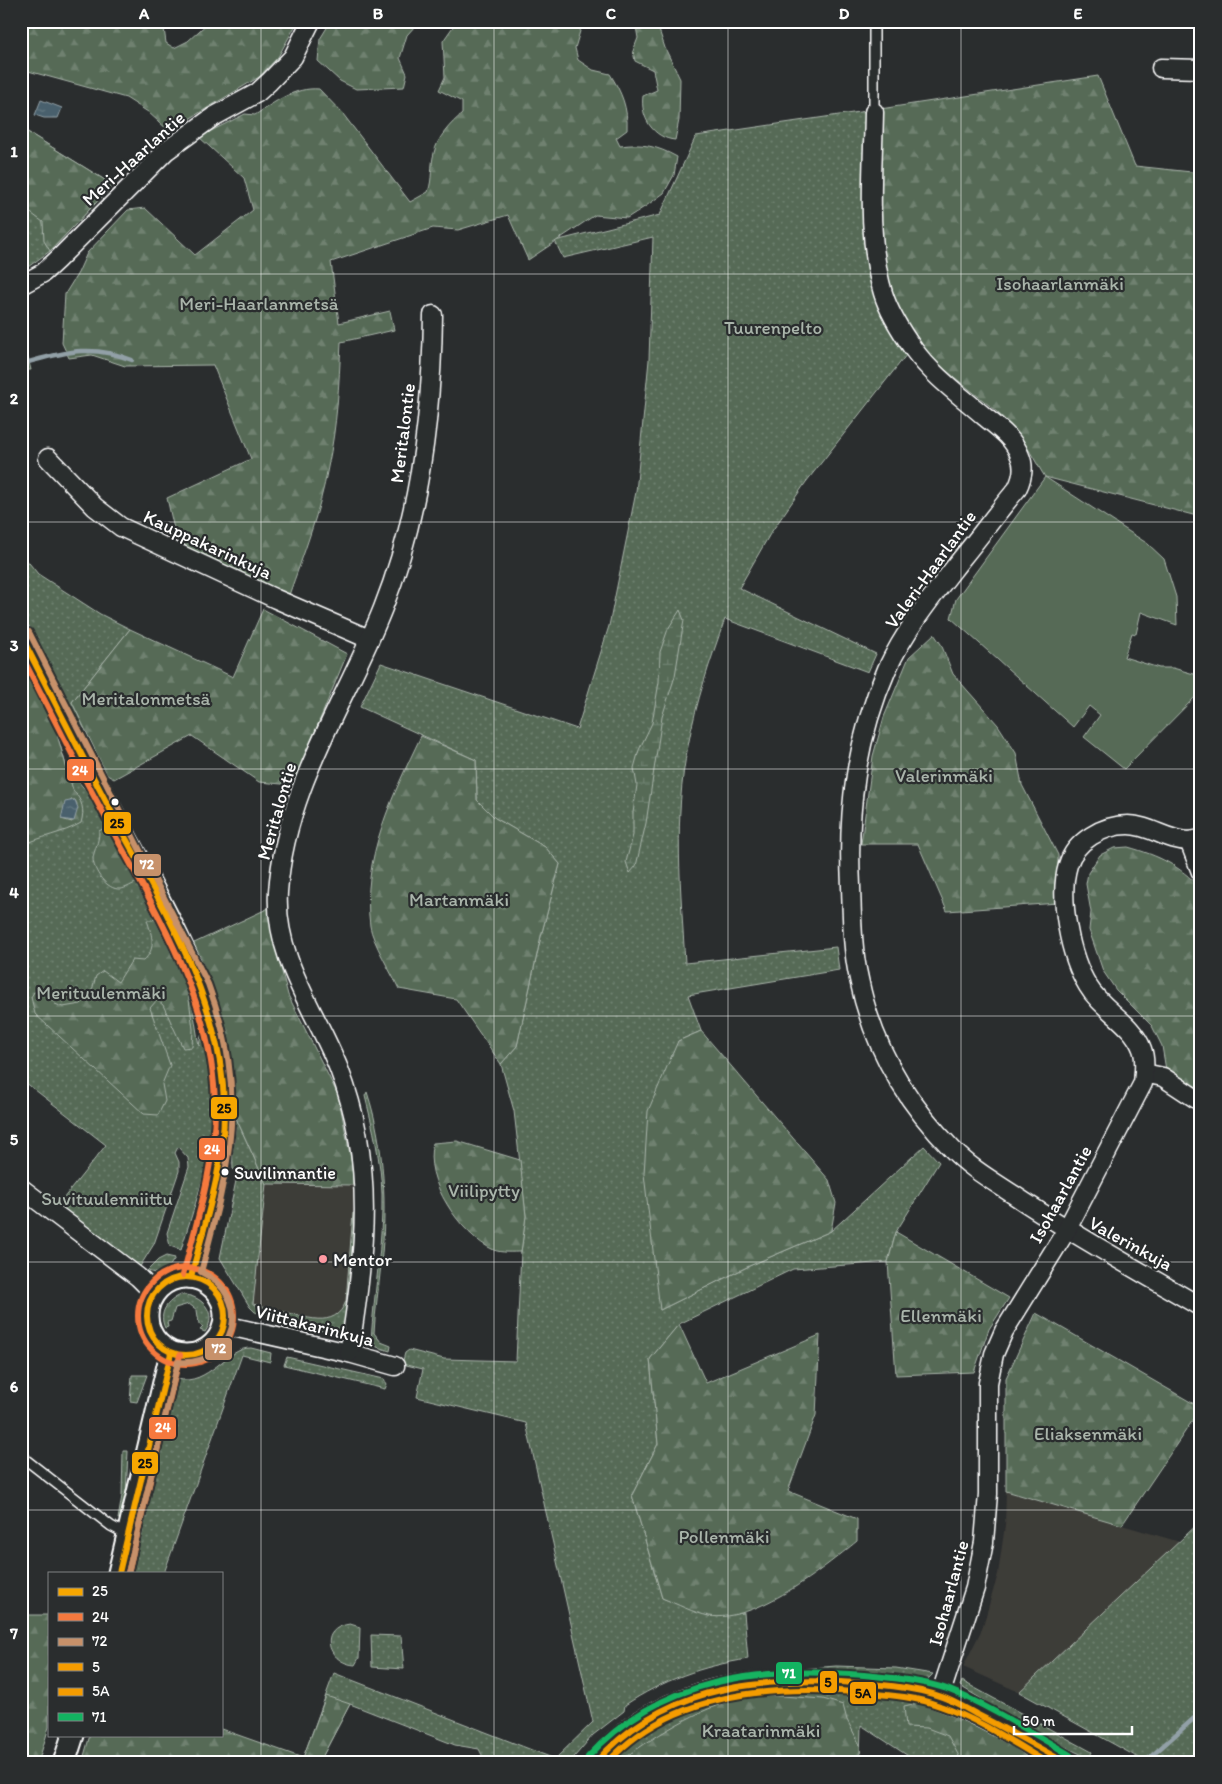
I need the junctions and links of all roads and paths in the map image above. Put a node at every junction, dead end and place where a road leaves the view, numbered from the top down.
1 (311, 21) edge
2 (874, 21) edge
3 (1161, 68) dead end
4 (1201, 69) edge
5 (874, 112) joint
6 (21, 286) edge
7 (433, 314) dead end
8 (48, 458) dead end
9 (21, 636) edge
10 (370, 639) junction
11 (1195, 840) edge
12 (1201, 872) edge
13 (1144, 1073) junction
14 (1201, 1102) edge
15 (21, 1188) edge
16 (1066, 1230) junction
17 (191, 1277) junction
18 (154, 1293) junction
19 (1201, 1307) edge
20 (224, 1325) junction
21 (170, 1353) junction
22 (349, 1353) junction
23 (395, 1366) dead end
24 (21, 1456) edge
25 (128, 1535) junction
26 (119, 1572) edge
27 (940, 1696) junction
28 (73, 1736) edge
29 (64, 1763) edge
30 (595, 1763) edge
31 (1066, 1763) edge

1 - 6 street, Meri-Haarlantie
2 - 5 lane
3 - 4 street
5 - 16 street, Valeri-Haarlantie
7 - 10 street, Meritalontie
8 - 10 street, Kauppakarinkuja
9 - 17 street
10 - 22 street, Meritalontie
11 - 12 street
11 - 13 street, Isohaarlantie
13 - 14 street
13 - 16 street, Isohaarlantie
15 - 18 street
16 - 19 street, Valerinkuja
16 - 27 street, Isohaarlantie
17 - 18 street
17 - 20 street
18 - 21 street
20 - 21 street
20 - 22 street, Viittakarinkuja
21 - 25 street
22 - 23 street, Viittakarinkuja
24 - 25 lane
25 - 26 street
27 - 30 street
27 - 31 street
28 - 29 street

